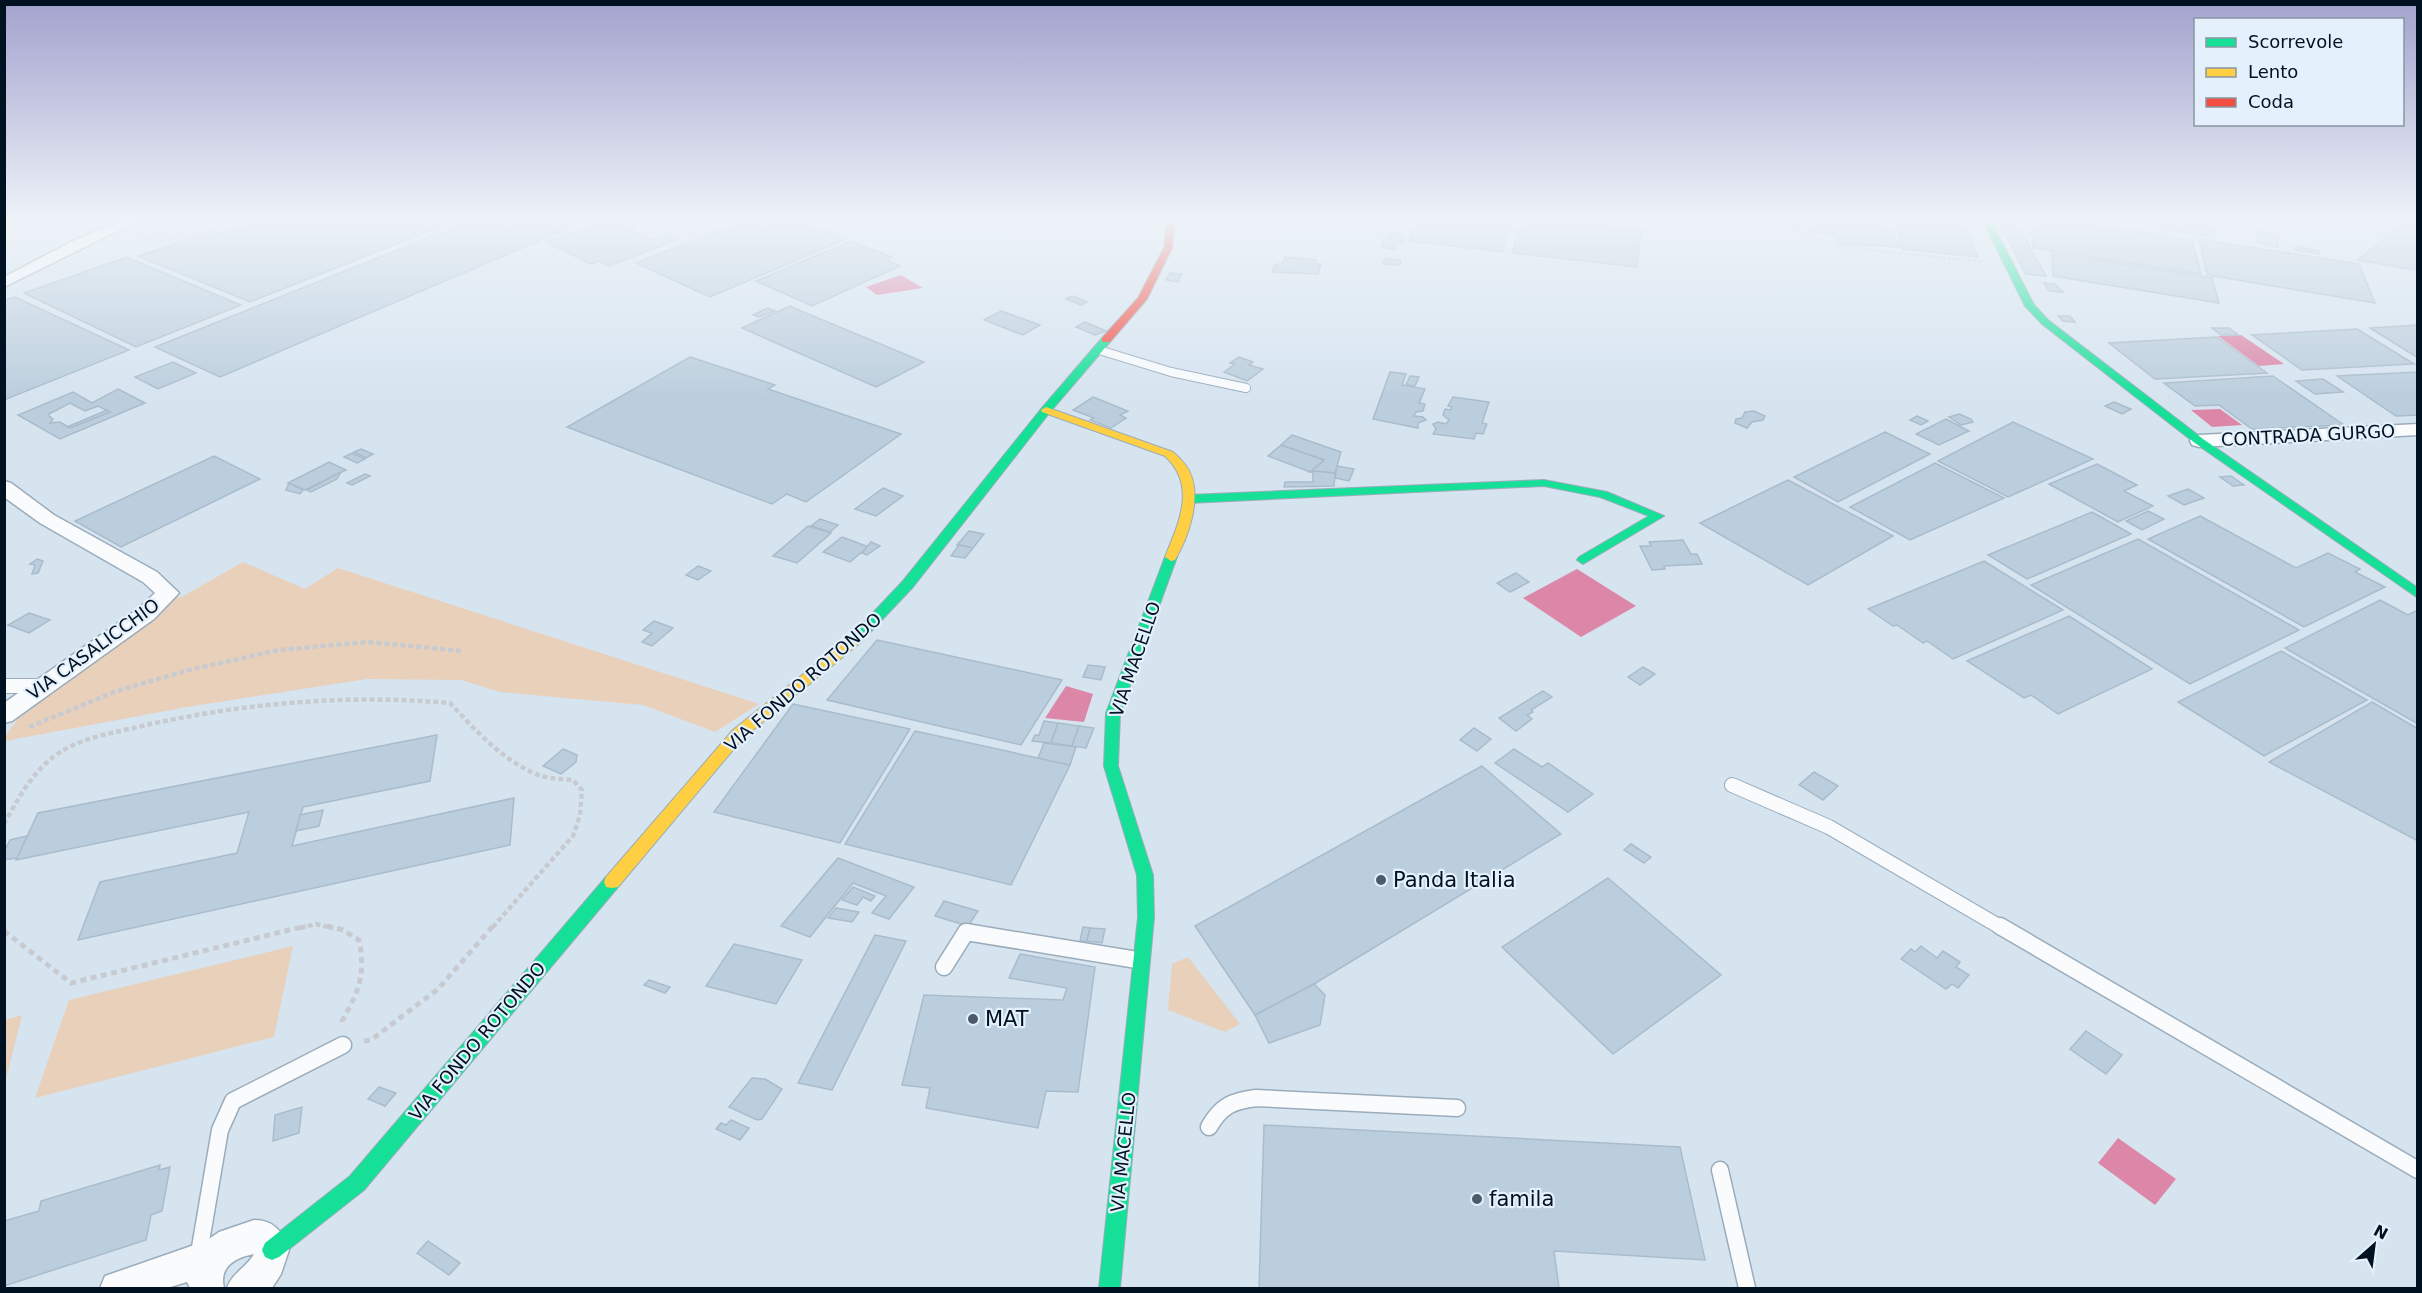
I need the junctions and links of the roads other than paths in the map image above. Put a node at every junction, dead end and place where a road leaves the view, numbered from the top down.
1 (1152, 279) edge
2 (2017, 279) edge
3 (1099, 350) junction
4 (1246, 388) dead end
5 (1047, 410) junction
6 (2418, 429) edge
7 (2199, 441) junction
8 (4, 487) edge
9 (1189, 499) junction
10 (1583, 560) dead end
11 (2418, 594) edge
12 (4, 686) edge
13 (42, 686) junction
14 (4, 715) edge
15 (1732, 785) dead end
16 (1142, 961) junction
17 (944, 967) dead end
18 (343, 1045) road end
19 (1457, 1108) dead end
20 (1209, 1127) dead end
21 (1720, 1170) dead end
22 (2418, 1170) edge
23 (272, 1250) junction
24 (204, 1272) edge
25 (117, 1288) edge
26 (244, 1288) edge
27 (1109, 1288) edge
28 (1747, 1288) edge

1 - 3 street, VIA FONDO ROTONDO
2 - 7 street
3 - 4 lane
3 - 5 street, VIA FONDO ROTONDO
5 - 9 street, VIA MACELLO
5 - 23 street, VIA FONDO ROTONDO
6 - 7 street, CONTRADA GURGO
7 - 11 street
8 - 13 street, VIA CASALICCHIO
9 - 10 street
9 - 16 street, VIA MACELLO
12 - 13 lane
13 - 14 street, VIA CASALICCHIO
15 - 22 lane
16 - 17 lane
16 - 27 street, VIA MACELLO
18 - 24 lane
19 - 20 lane
21 - 28 lane
23 - 24 street
23 - 26 street
24 - 25 street

